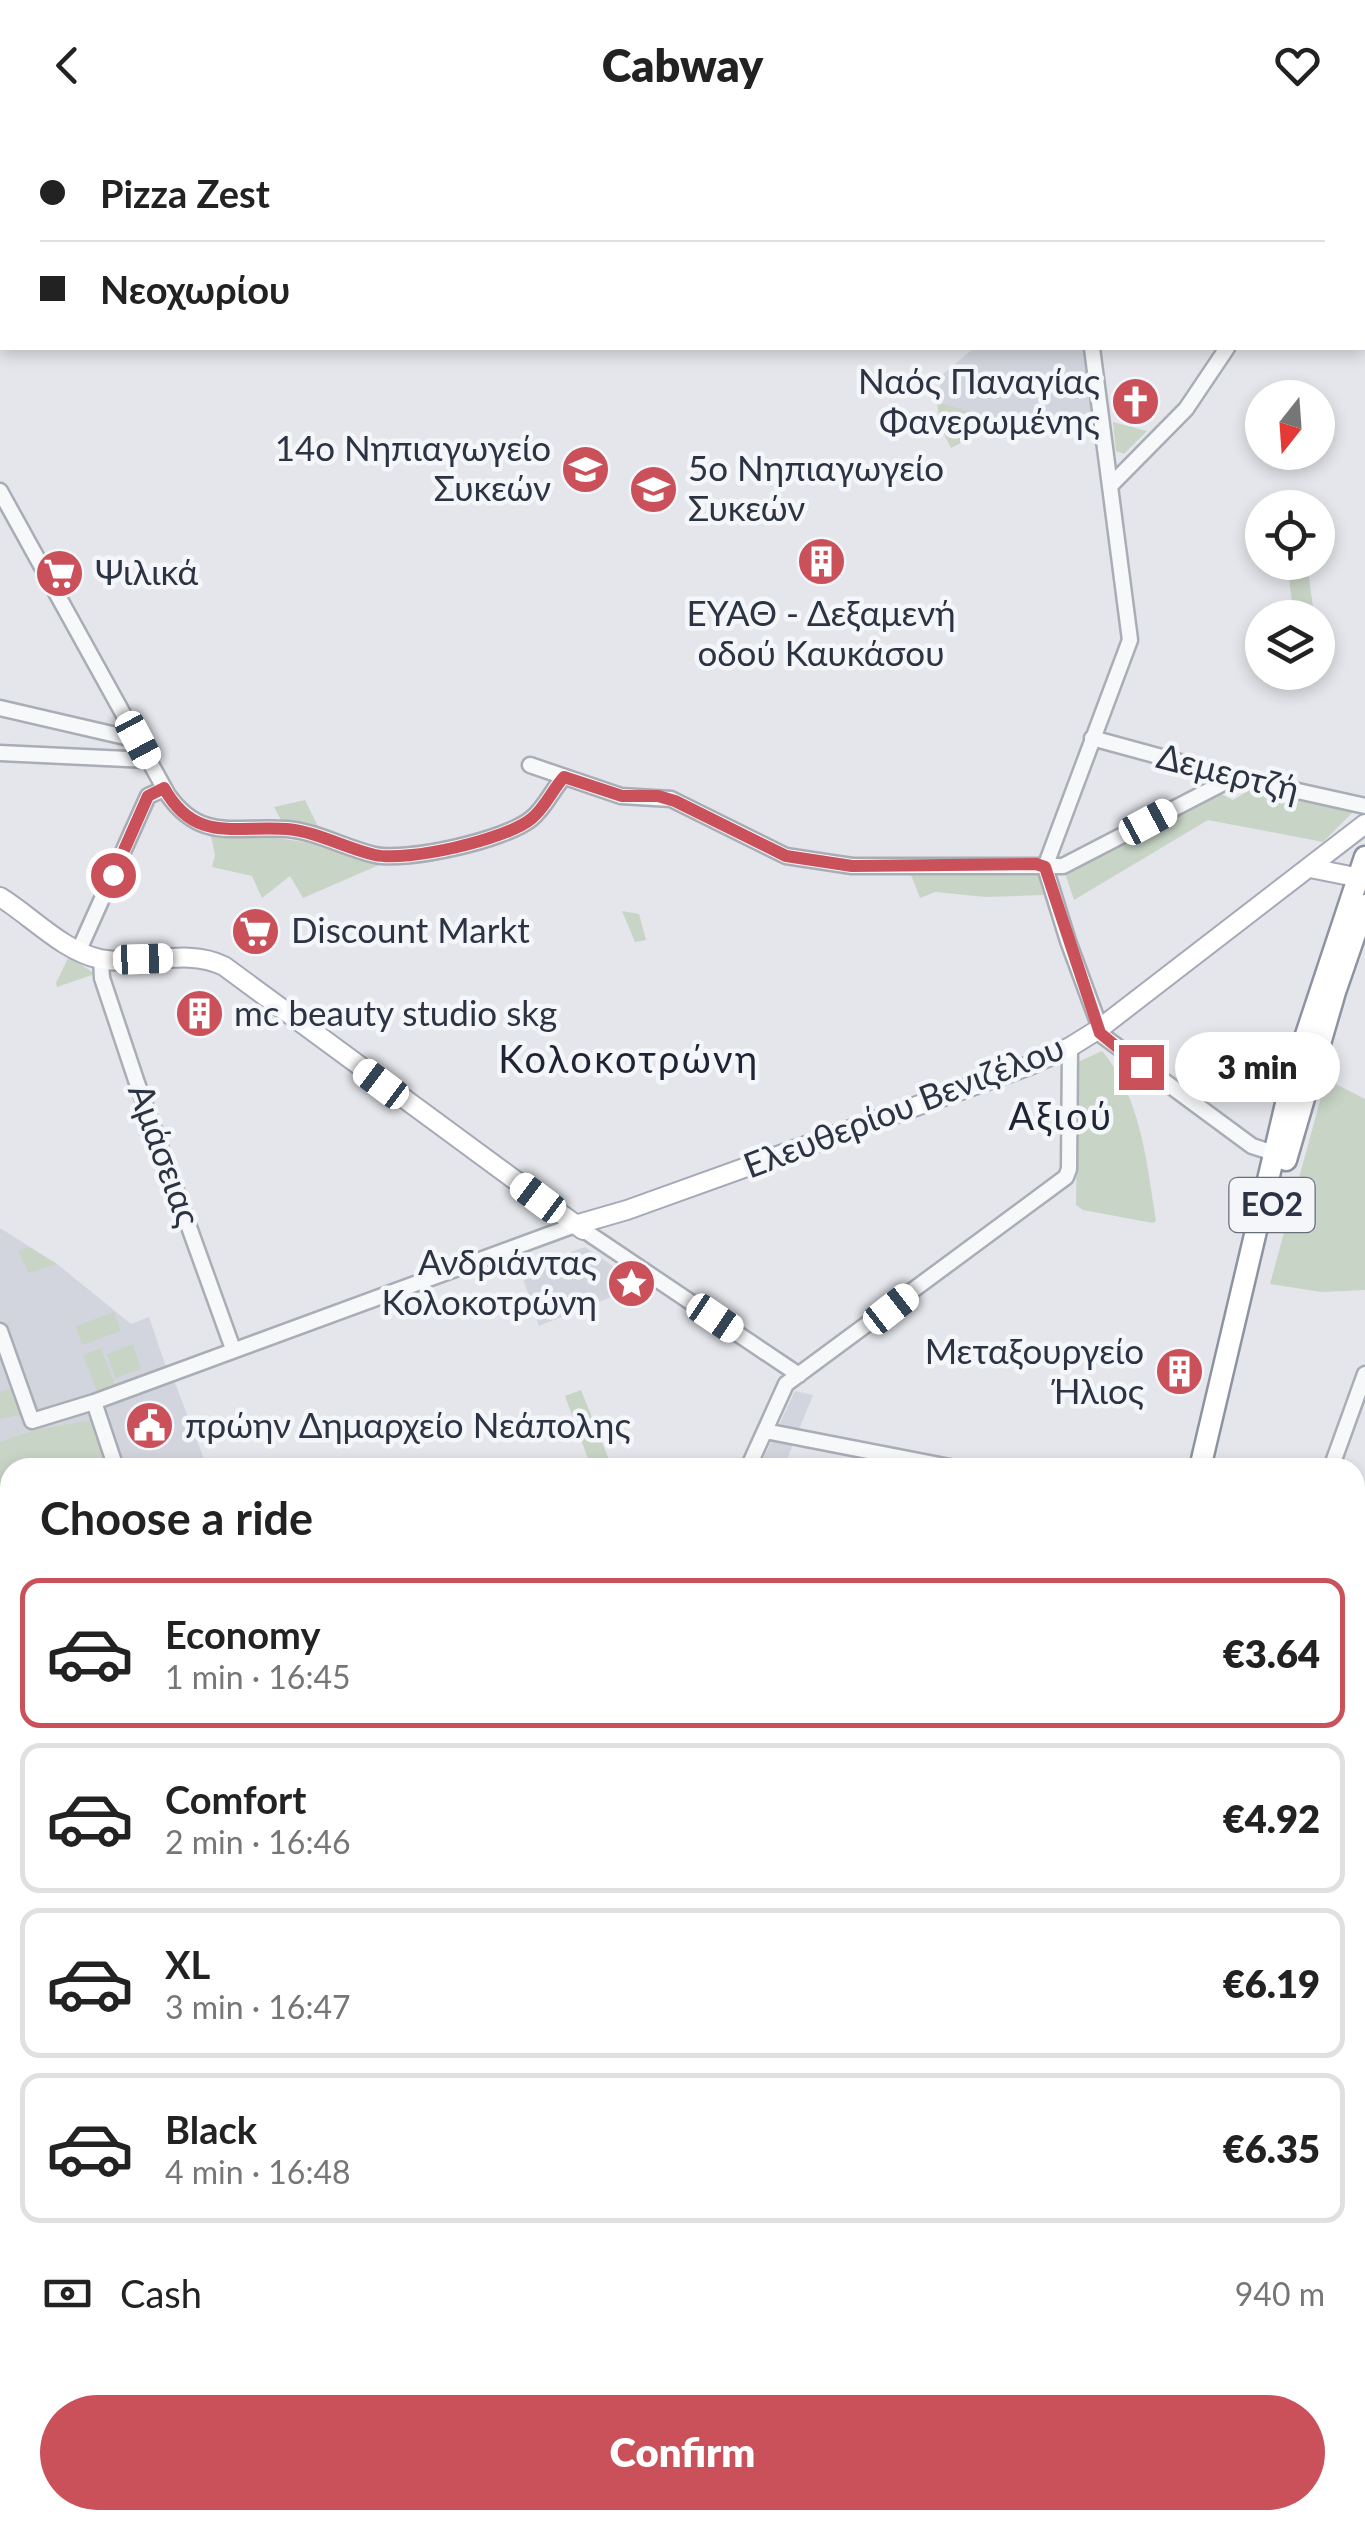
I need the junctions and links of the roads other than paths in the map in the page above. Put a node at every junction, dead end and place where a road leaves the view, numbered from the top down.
1 (1092, 350) edge
2 (1226, 350) edge
3 (1110, 486) junction
4 (0, 491) edge
5 (0, 708) edge
6 (1092, 738) junction
7 (138, 740) junction
8 (0, 752) edge
9 (148, 760) junction
10 (530, 765) dead end
11 (564, 777) junction
12 (1235, 777) junction
13 (164, 788) junction
14 (1365, 806) edge
15 (1365, 824) edge
16 (1315, 864) junction
17 (1045, 867) junction
18 (1363, 870) edge
19 (0, 897) edge
20 (1365, 905) edge
21 (79, 950) junction
22 (1357, 953) edge
23 (102, 959) junction
24 (1099, 1029) junction
25 (1070, 1047) junction
26 (1280, 1155) junction
27 (580, 1228) junction
28 (0, 1331) edge
29 (234, 1349) junction
30 (1365, 1374) edge
31 (799, 1375) junction
32 (94, 1402) junction
33 (765, 1431) junction
34 (113, 1458) edge
35 (753, 1458) edge
36 (903, 1458) edge
37 (1203, 1458) edge
38 (1212, 1458) edge
39 (1335, 1458) edge

1 - 3 street
2 - 3 street
3 - 6 street
4 - 7 street
5 - 7 street
6 - 12 street, Δεμερτζή
6 - 17 street
7 - 9 street
8 - 9 street
9 - 13 street
10 - 11 street
11 - 13 street
11 - 17 street
12 - 14 street, Δεμερτζή
12 - 17 street
13 - 21 street
15 - 16 main road, Ελευθερίου Βενιζέλου
16 - 18 main road
16 - 24 main road, Ελευθερίου Βενιζέλου
17 - 24 street
18 - 26 highway, ΕΟ2
19 - 21 main road
20 - 22 highway, ΕΟ2
21 - 23 main road
22 - 26 highway, ΕΟ2
23 - 27 main road
23 - 29 street, Αμάσειας
24 - 25 main road, Ελευθερίου Βενιζέλου
24 - 26 street
25 - 27 main road, Ελευθερίου Βενιζέλου
25 - 31 street
26 - 37 highway, ΕΟ2
26 - 38 highway, ΕΟ2
27 - 29 street, Ελευθερίου Βενιζέλου
27 - 31 street
28 - 32 street, Ελευθερίου Βενιζέλου
29 - 32 street, Ελευθερίου Βενιζέλου
30 - 39 street
31 - 33 street
32 - 34 street
33 - 35 street
33 - 36 street

